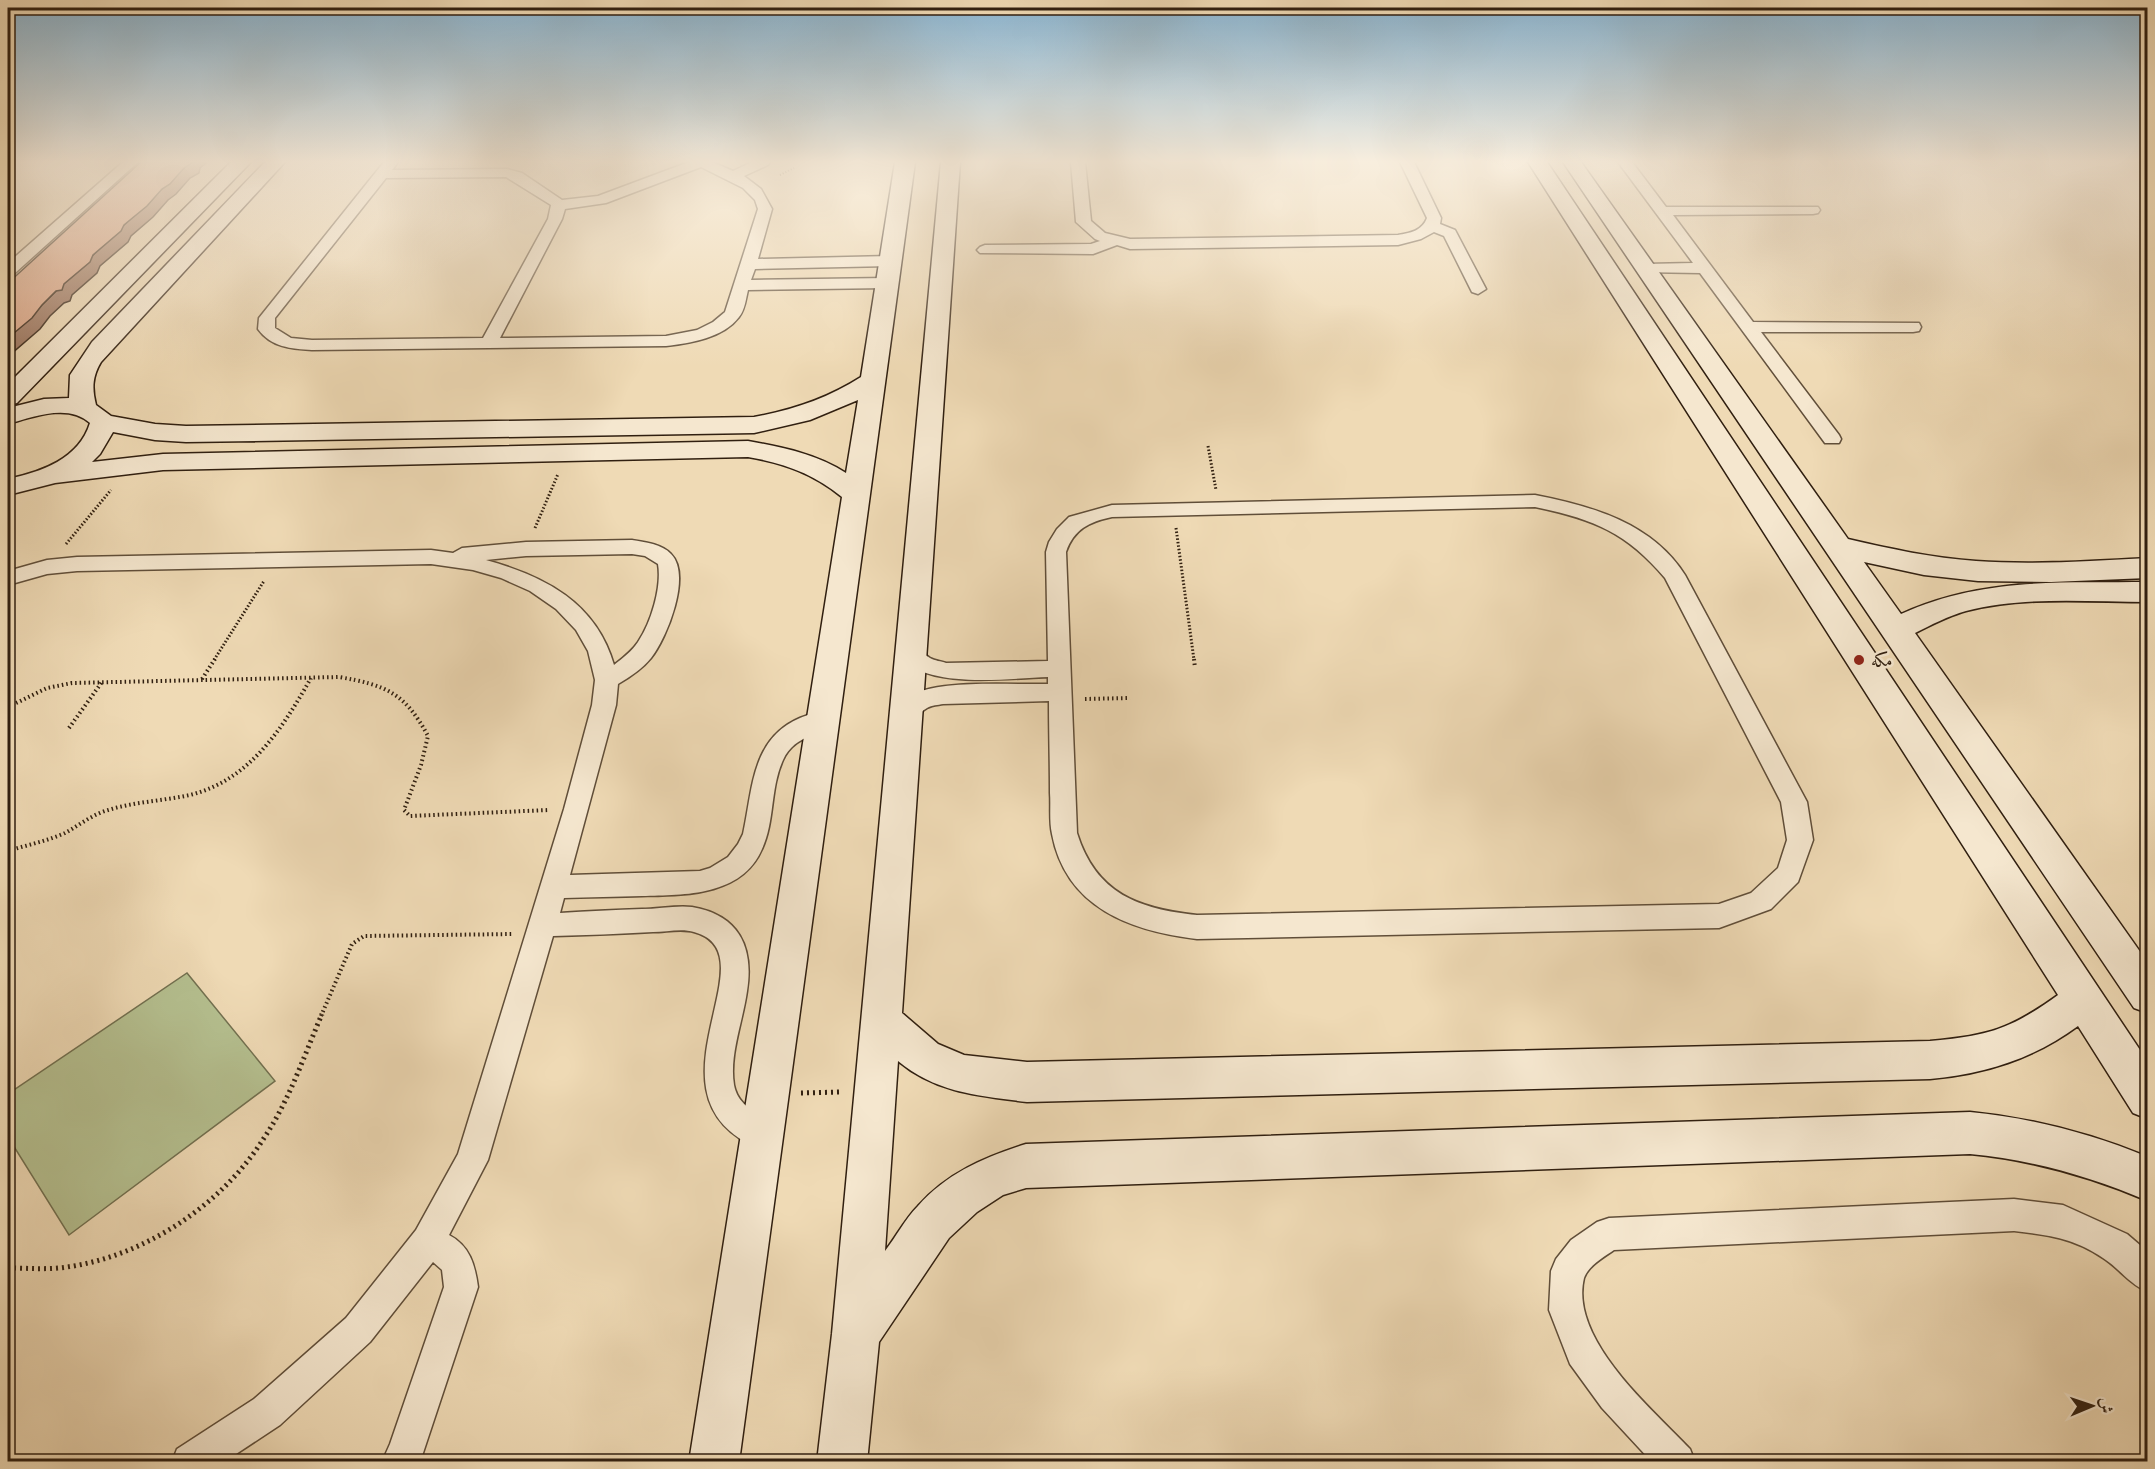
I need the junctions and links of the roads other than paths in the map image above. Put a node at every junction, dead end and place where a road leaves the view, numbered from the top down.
1 (54, 231) edge
2 (173, 231) edge
3 (210, 231) edge
4 (336, 231) edge
5 (549, 231) edge
6 (759, 231) edge
7 (908, 231) edge
8 (922, 231) edge
9 (1091, 231) edge
10 (1425, 231) edge
11 (1444, 231) edge
12 (1580, 231) edge
13 (1624, 231) edge
14 (1677, 231) edge
15 (1114, 241) junction
16 (985, 250) dead end
17 (1675, 252) dead end
18 (1693, 252) junction
19 (1645, 258) junction
20 (749, 264) junction
21 (1705, 268) junction
22 (8, 271) edge
23 (888, 272) junction
24 (742, 285) junction
25 (1478, 289) dead end
26 (1749, 327) junction
27 (1913, 327) dead end
28 (1690, 332) junction
29 (1649, 333) junction
30 (489, 343) junction
31 (872, 381) junction
32 (8, 398) edge
33 (93, 415) junction
34 (8, 416) edge
35 (1832, 439) dead end
36 (50, 475) junction
37 (8, 487) edge
38 (856, 494) junction
39 (1837, 546) junction
40 (431, 557) junction
41 (2148, 568) edge
42 (8, 578) edge
43 (2148, 592) edge
44 (1895, 630) junction
45 (910, 653) junction
46 (607, 680) junction
47 (1060, 687) junction
48 (904, 715) junction
49 (823, 719) junction
50 (554, 887) junction
51 (541, 930) junction
52 (2148, 996) edge
53 (2083, 1000) junction
54 (881, 1021) junction
55 (2148, 1099) edge
56 (762, 1135) junction
57 (2148, 1179) edge
58 (428, 1242) junction
59 (2148, 1275) edge
60 (856, 1334) junction
61 (190, 1461) edge
62 (400, 1461) edge
63 (714, 1461) edge
64 (842, 1461) edge
65 (1677, 1461) edge

1 - 22 street
2 - 32 street
3 - 33 street
4 - 30 street
5 - 30 street
6 - 20 street
7 - 23 street
8 - 45 street
9 - 15 street
10 - 15 street
11 - 25 street
12 - 29 street
13 - 19 street
14 - 18 street
15 - 16 street
17 - 18 street
18 - 21 street
19 - 21 street
19 - 28 street
20 - 23 street
20 - 24 street
21 - 26 street
23 - 24 street
23 - 31 street
24 - 30 street
26 - 27 street
26 - 35 street
28 - 29 street
28 - 39 street
29 - 53 street
31 - 33 street
31 - 38 street
33 - 34 street
33 - 36 street
36 - 37 street
36 - 38 street
38 - 49 street
39 - 41 street
39 - 44 street
40 - 42 street
40 - 46 street
40 - 46 street
43 - 44 street
44 - 52 street
45 - 47 street
45 - 48 street
46 - 50 street
47 - 47 street
47 - 48 street
48 - 54 street
49 - 50 street
49 - 56 street
50 - 51 street
51 - 56 street
51 - 58 street
53 - 54 street
53 - 55 street
54 - 60 street
56 - 63 street
57 - 60 street
58 - 61 street
58 - 62 street
59 - 65 street
60 - 64 street

